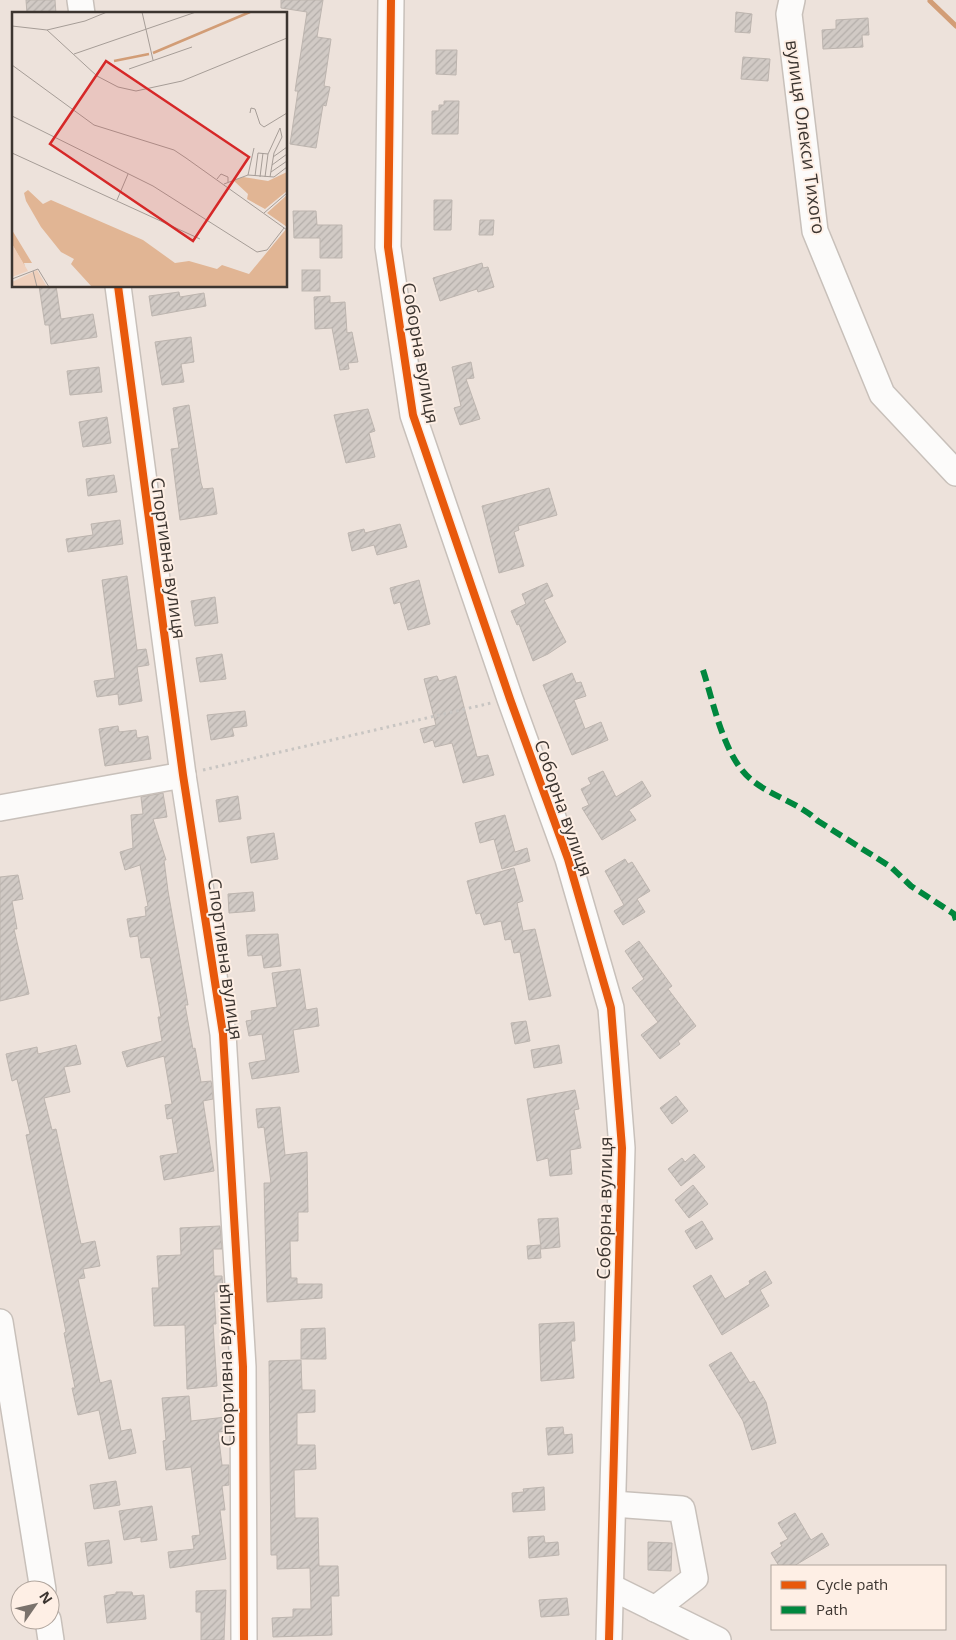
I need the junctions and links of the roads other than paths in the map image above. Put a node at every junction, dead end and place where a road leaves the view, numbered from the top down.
1 (391, 0) edge
2 (792, 0) edge
3 (118, 288) edge
4 (956, 473) edge
5 (183, 775) junction
6 (0, 808) edge
7 (0, 1322) edge
8 (613, 1504) junction
9 (41, 1580) edge
10 (611, 1587) junction
11 (655, 1609) junction
12 (244, 1640) edge
13 (609, 1640) edge
14 (718, 1640) edge

1 - 8 street, Соборна вулиця
2 - 4 street, вулиця Олекси Тихого
3 - 5 street, Спортивна вулиця
5 - 6 street
5 - 12 street, Спортивна вулиця
7 - 9 street
8 - 10 street, Соборна вулиця
8 - 11 street
10 - 11 street
10 - 13 street, Соборна вулиця
11 - 14 street

